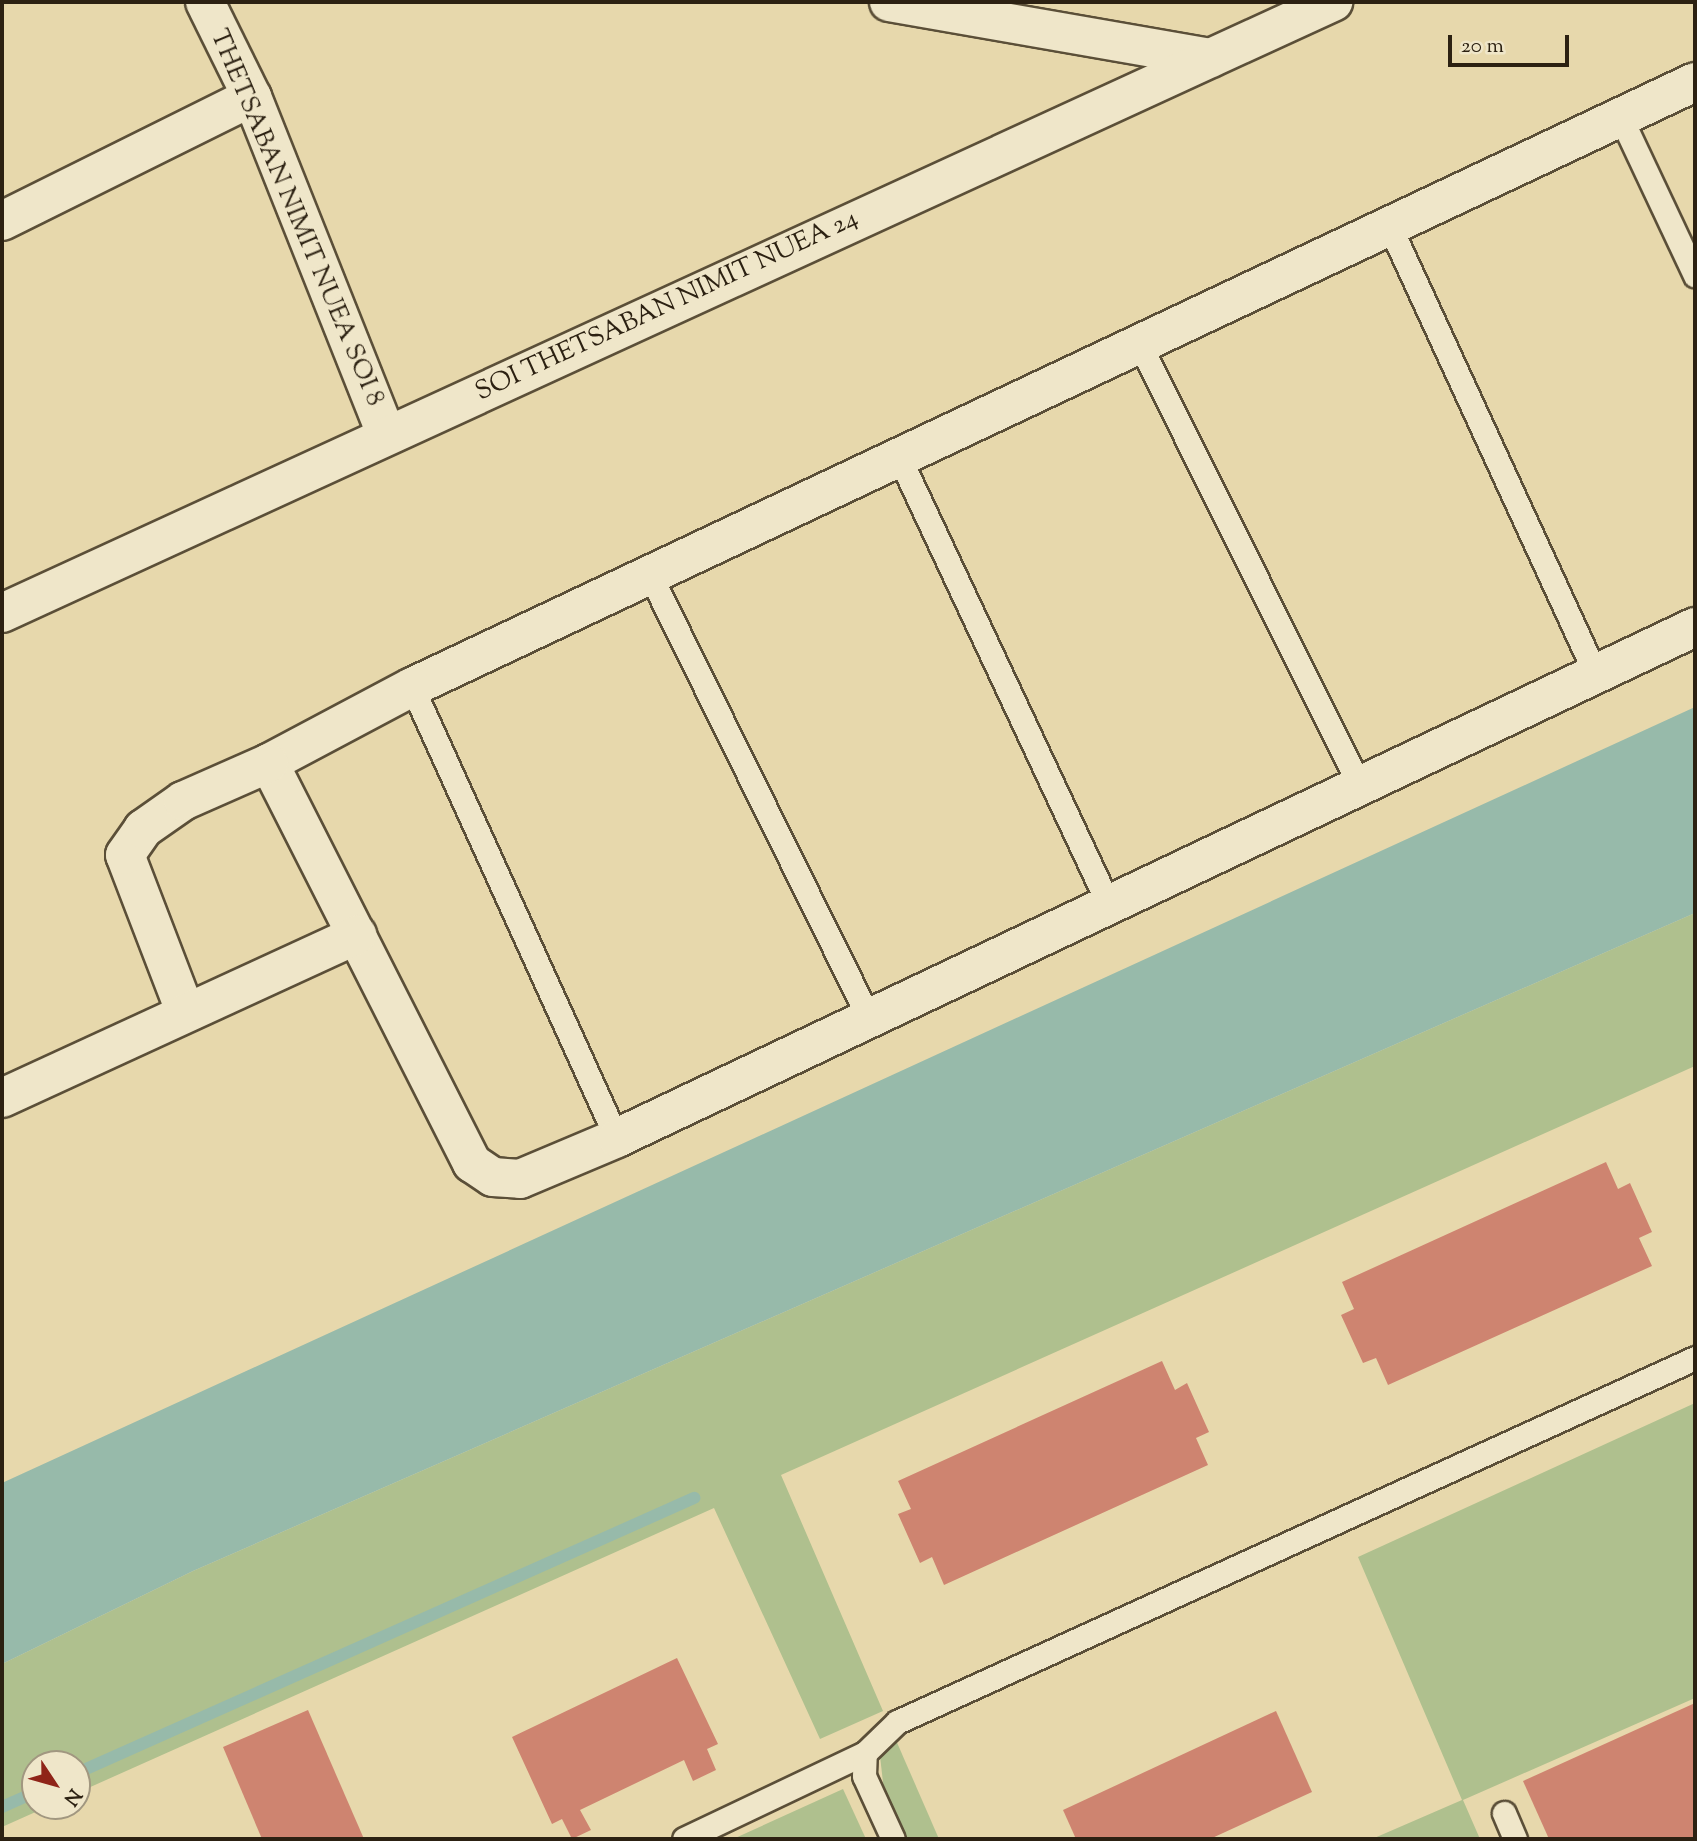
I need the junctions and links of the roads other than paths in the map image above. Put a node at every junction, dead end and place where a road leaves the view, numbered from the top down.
1 (205, 2) edge
2 (889, 2) edge
3 (1333, 2) edge
4 (1210, 58) junction
5 (1695, 82) edge
6 (252, 97) junction
7 (1621, 118) junction
8 (2, 221) edge
9 (1390, 227) junction
10 (1695, 275) edge
11 (1140, 345) junction
12 (386, 434) junction
13 (900, 459) junction
14 (651, 577) junction
15 (2, 613) edge
16 (1695, 627) edge
17 (1596, 674) junction
18 (412, 687) junction
19 (269, 763) junction
20 (1360, 786) junction
21 (1109, 905) junction
22 (357, 935) junction
23 (185, 1012) junction
24 (869, 1019) junction
25 (2, 1097) edge
26 (617, 1138) junction
27 (1695, 1358) edge
28 (865, 1753) junction
29 (1504, 1813) dead end
30 (684, 1839) edge
31 (892, 1839) edge
32 (1515, 1839) edge

1 - 6 street, THETSABAN NIMIT NUEA SOI 8
2 - 4 street
3 - 4 street, SOI THETSABAN NIMIT NUEA 24
4 - 12 street, SOI THETSABAN NIMIT NUEA 24
5 - 7 street
6 - 8 street
6 - 12 street, THETSABAN NIMIT NUEA SOI 8
7 - 9 street
7 - 10 lane
9 - 11 street
9 - 17 lane
11 - 13 street
11 - 20 lane
12 - 15 street, SOI THETSABAN NIMIT NUEA 24
13 - 14 street
13 - 21 lane
14 - 18 street
14 - 24 lane
16 - 17 street
17 - 20 street
18 - 19 street
18 - 26 lane
19 - 22 street
19 - 23 street
20 - 21 street
21 - 24 street
22 - 23 street
22 - 26 street
23 - 25 street
24 - 26 street
27 - 28 lane
28 - 30 lane
28 - 31 lane
29 - 32 lane

